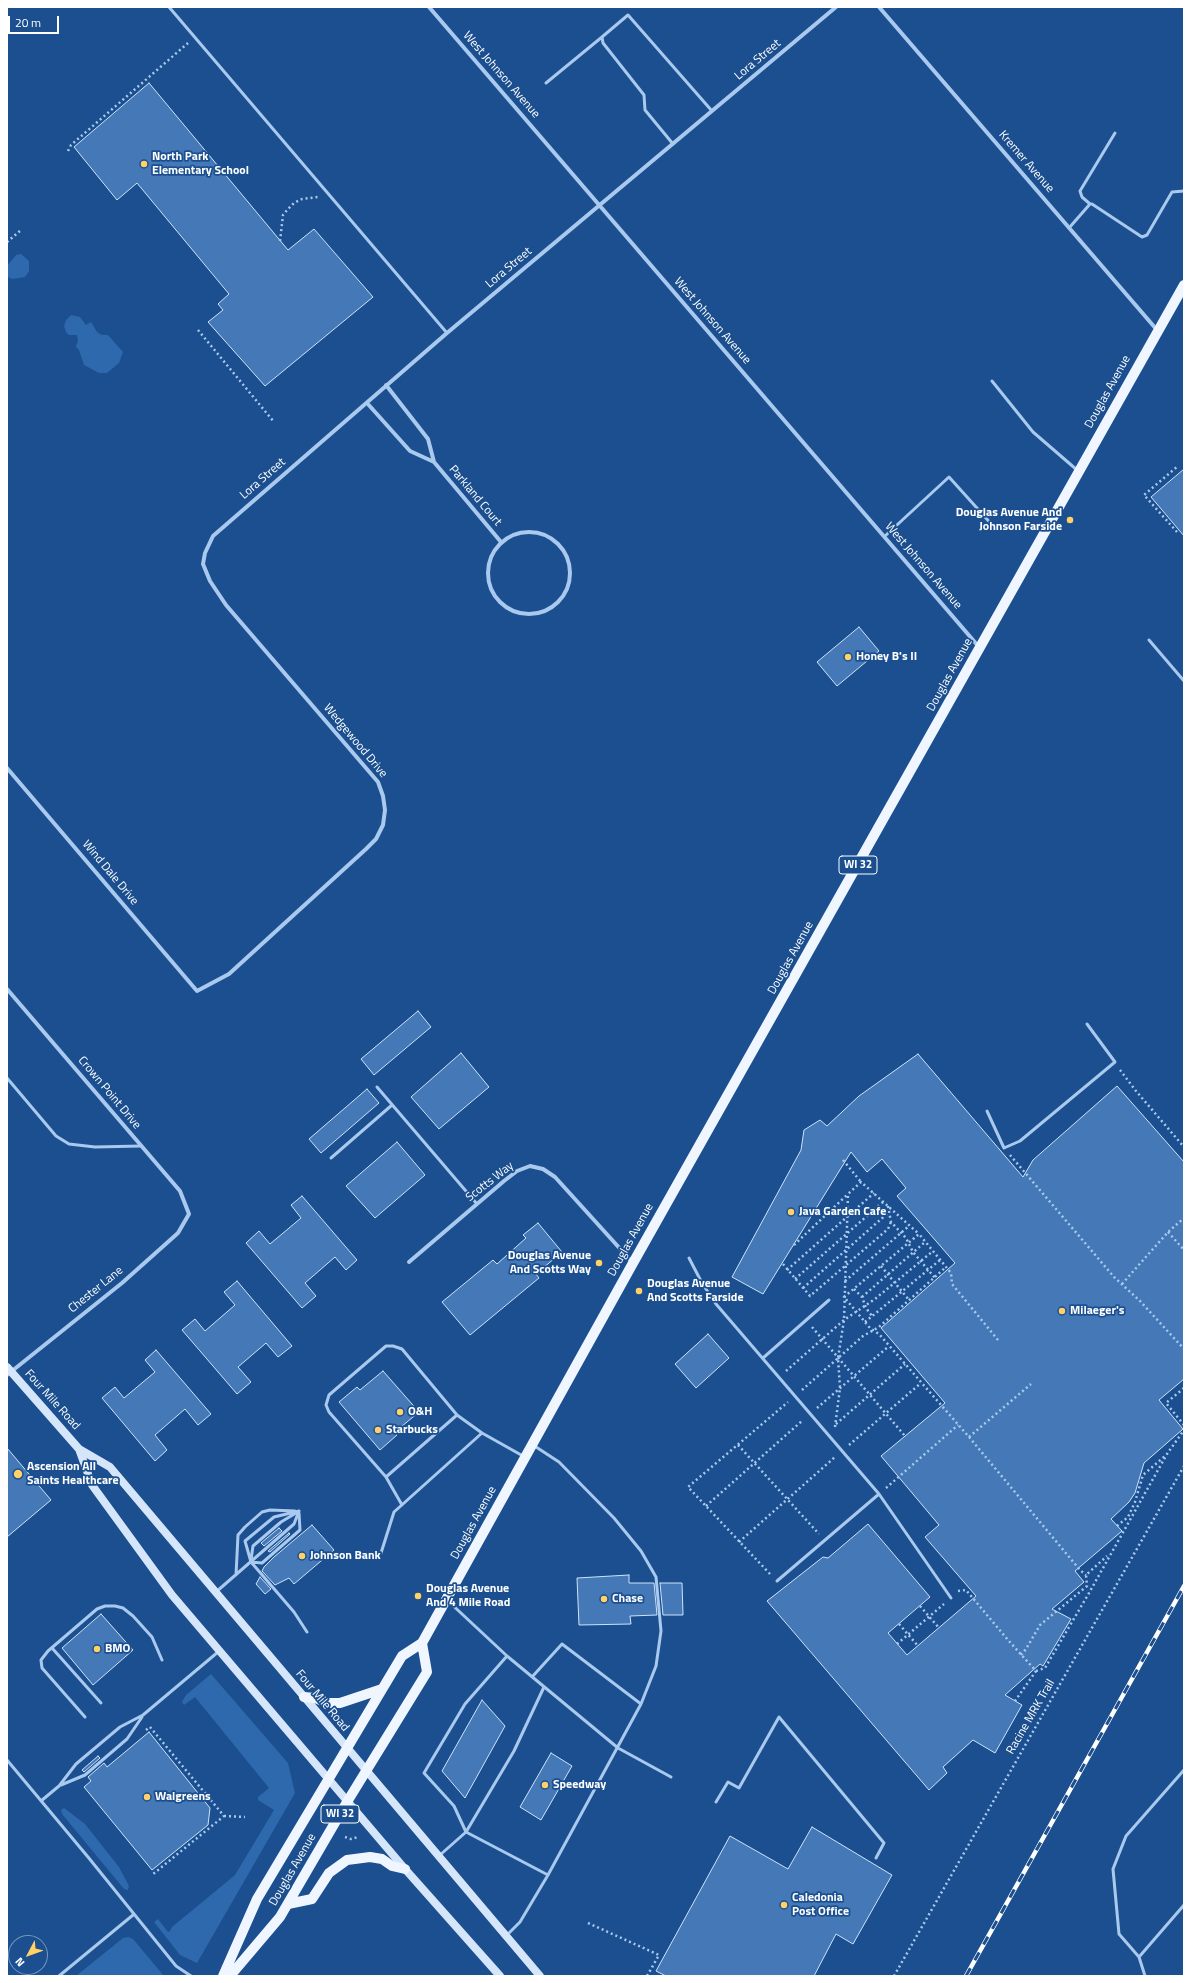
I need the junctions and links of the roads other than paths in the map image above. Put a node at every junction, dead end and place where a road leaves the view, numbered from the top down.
1 (169, 7) edge
2 (429, 7) edge
3 (836, 7) edge
4 (879, 7) edge
5 (602, 37) junction
6 (546, 82) dead end
7 (712, 111) junction
8 (1115, 133) dead end
9 (673, 144) junction
10 (1184, 191) edge
11 (1090, 204) junction
12 (600, 205) junction
13 (1069, 228) junction
14 (1184, 285) edge
15 (1158, 330) junction
16 (446, 333) junction
17 (992, 381) dead end
18 (386, 386) junction
19 (367, 402) junction
20 (434, 462) junction
21 (1079, 471) junction
22 (994, 528) dead end
23 (885, 536) junction
24 (501, 542) junction
25 (205, 553) joint
26 (1149, 640) dead end
27 (980, 647) junction
28 (1184, 680) edge
29 (7, 768) edge
30 (7, 988) edge
31 (197, 991) joint
32 (1087, 1024) dead end
33 (7, 1078) edge
34 (377, 1087) dead end
35 (392, 1105) junction
36 (987, 1111) dead end
37 (141, 1146) junction
38 (331, 1158) dead end
39 (477, 1204) junction
40 (189, 1214) joint
41 (689, 1258) dead end
42 (409, 1262) dead end
43 (633, 1263) junction
44 (829, 1300) dead end
45 (763, 1358) junction
46 (8, 1371) edge
47 (456, 1415) junction
48 (482, 1432) junction
49 (532, 1444) junction
50 (80, 1449) junction
51 (525, 1457) junction
52 (386, 1477) junction
53 (879, 1494) junction
54 (402, 1505) junction
55 (299, 1511) junction
56 (381, 1553) dead end
57 (251, 1562) junction
58 (236, 1575) junction
59 (777, 1581) road end
60 (216, 1592) junction
61 (951, 1598) road end
62 (446, 1599) junction
63 (307, 1632) dead end
64 (422, 1643) junction
65 (52, 1648) junction
66 (220, 1651) junction
67 (507, 1656) junction
68 (162, 1660) dead end
69 (532, 1677) junction
70 (544, 1687) junction
71 (382, 1689) junction
72 (304, 1697) junction
73 (101, 1703) dead end
74 (641, 1704) junction
75 (143, 1715) junction
76 (85, 1717) dead end
77 (346, 1748) junction
78 (618, 1748) junction
79 (7, 1760) edge
80 (1184, 1770) edge
81 (366, 1772) junction
82 (670, 1777) dead end
83 (328, 1779) junction
84 (59, 1786) junction
85 (41, 1801) junction
86 (347, 1802) junction
87 (716, 1802) dead end
88 (466, 1832) junction
89 (438, 1857) junction
90 (876, 1858) dead end
91 (405, 1869) junction
92 (548, 1875) junction
93 (288, 1904) junction
94 (1184, 1905) edge
95 (133, 1915) junction
96 (506, 1937) junction
97 (1139, 1957) junction
98 (59, 1976) edge
99 (191, 1976) edge
100 (223, 1976) edge
101 (230, 1976) edge
102 (500, 1976) edge
103 (540, 1976) edge
104 (1145, 1976) edge

1 - 16 lane
2 - 12 street, West Johnson Avenue
3 - 7 street, Lora Street
4 - 13 street, Kremer Avenue
5 - 6 lane
5 - 7 lane
5 - 9 lane
7 - 9 street, Lora Street
8 - 11 lane
9 - 12 street, Lora Street
10 - 11 lane
11 - 13 lane
12 - 16 street, Lora Street
12 - 23 street, West Johnson Avenue
13 - 15 street, Kremer Avenue
14 - 15 main road, Douglas Avenue / WI 32
15 - 21 main road, Douglas Avenue / WI 32
16 - 18 street, Lora Street
17 - 21 lane
18 - 19 street, Lora Street
18 - 20 street, Parkland Court
19 - 20 street, Parkland Court
19 - 25 street, Lora Street
20 - 24 street, Parkland Court
21 - 27 main road, Douglas Avenue / WI 32
22 - 23 lane
23 - 27 street, West Johnson Avenue
24 - 24 street, Parkland Court
25 - 31 street, Wedgewood Drive
26 - 28 lane
27 - 43 main road, Douglas Avenue / WI 32
29 - 31 street, Wind Dale Drive
30 - 37 street, Crown Point Drive
32 - 36 lane
33 - 37 lane
34 - 35 lane
35 - 38 lane
35 - 39 lane
37 - 40 street, Crown Point Drive
39 - 42 street, Scotts Way
39 - 43 street, Scotts Way
40 - 46 street, Chester Lane
41 - 45 lane
43 - 49 main road, Douglas Avenue / WI 32
44 - 45 lane
45 - 53 lane
46 - 50 main road, Four Mile Road
47 - 48 lane
47 - 52 lane
47 - 52 lane
48 - 51 lane
48 - 54 lane
49 - 51 main road, Douglas Avenue / WI 32
49 - 74 lane
50 - 60 main road, Four Mile Road
50 - 66 main road, Four Mile Road
51 - 62 main road, Douglas Avenue / WI 32
52 - 54 lane
53 - 59 lane
53 - 61 lane
54 - 56 lane
55 - 57 lane
55 - 57 lane
55 - 57 lane
55 - 57 lane
55 - 58 lane
57 - 58 lane
57 - 63 lane
58 - 60 lane
60 - 72 main road, Four Mile Road
62 - 64 main road, Douglas Avenue / WI 32
62 - 67 lane
64 - 71 main road, Douglas Avenue / WI 32
64 - 81 main road, Douglas Avenue / WI 32
65 - 68 lane
65 - 73 lane
65 - 76 lane
66 - 75 lane
66 - 83 main road, Four Mile Road
67 - 69 lane
67 - 88 lane
69 - 70 lane
69 - 74 lane
70 - 78 lane
70 - 88 lane
71 - 72 main road
71 - 77 main road, Douglas Avenue / WI 32
72 - 77 main road, Four Mile Road
74 - 78 lane
75 - 84 lane
75 - 84 lane
77 - 81 main road, Four Mile Road
77 - 83 main road, Douglas Avenue / WI 32
78 - 82 lane
78 - 92 lane
79 - 85 lane
80 - 97 lane
81 - 86 main road, Douglas Avenue / WI 32
81 - 89 main road, Four Mile Road
83 - 86 main road, Four Mile Road
83 - 100 main road, Douglas Avenue / WI 32
84 - 85 lane
85 - 95 lane
86 - 91 main road, Four Mile Road
86 - 93 main road, Douglas Avenue / WI 32
87 - 90 lane
88 - 89 lane
88 - 92 lane
89 - 96 main road, Four Mile Road
91 - 93 main road
91 - 102 main road, Four Mile Road
92 - 96 lane
93 - 101 main road, Douglas Avenue / WI 32
94 - 97 lane
95 - 98 lane
95 - 99 lane
96 - 103 main road, Four Mile Road
97 - 104 lane

